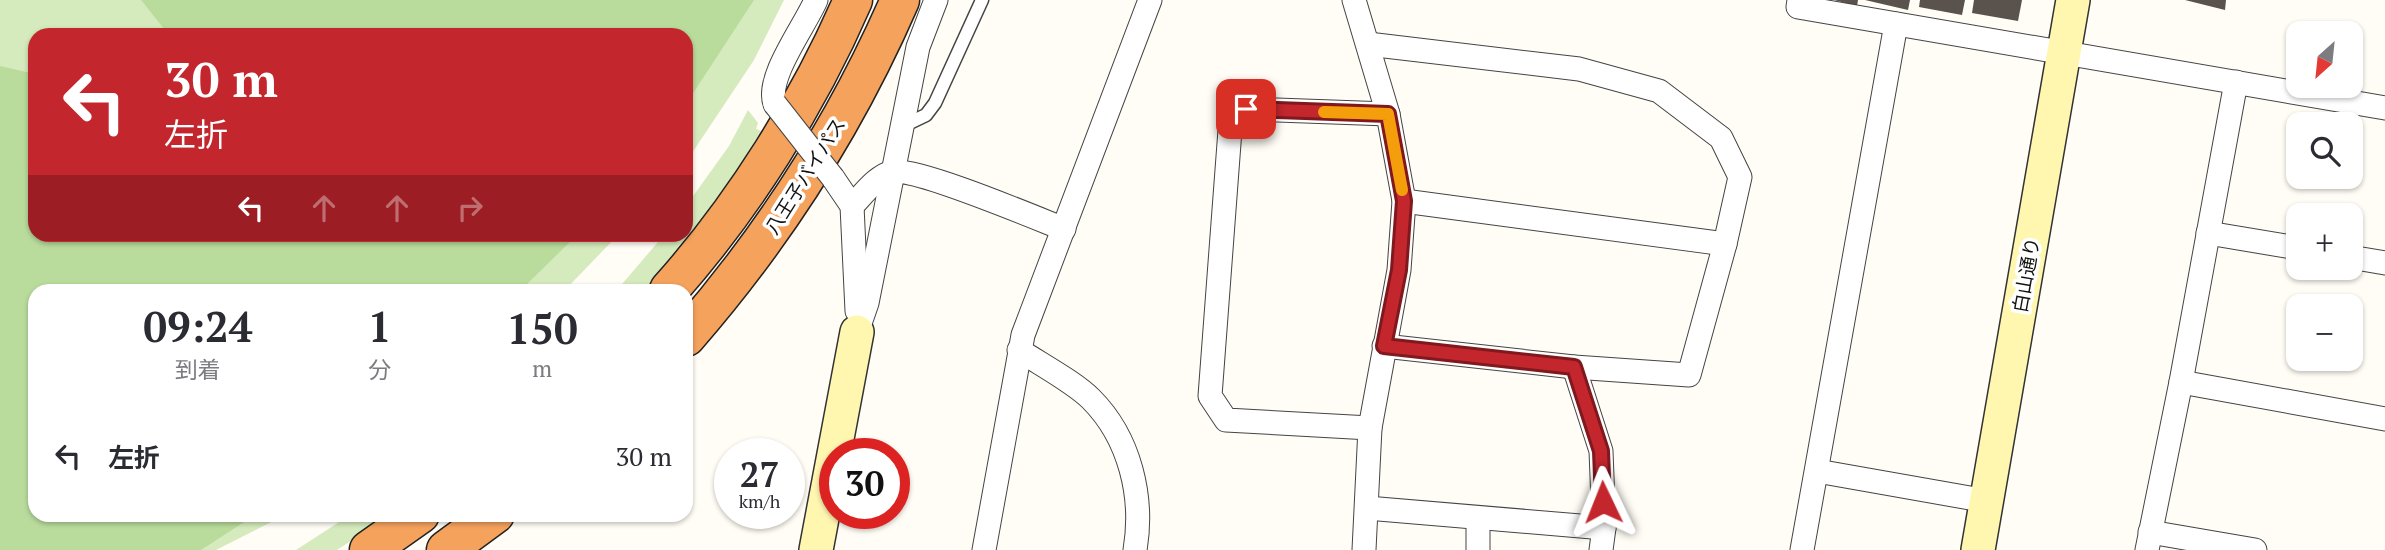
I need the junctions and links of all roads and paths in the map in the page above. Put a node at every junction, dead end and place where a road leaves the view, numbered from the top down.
1 (816, 0) edge
2 (853, 0) edge
3 (900, 0) edge
4 (936, 0) edge
5 (982, 0) edge
6 (1150, 0) edge
7 (1354, 0) edge
8 (1799, 0) edge
9 (2073, 0) edge
10 (1896, 24) junction
11 (1368, 44) junction
12 (2064, 52) junction
13 (2236, 82) junction
14 (2385, 108) edge
15 (1388, 114) junction
16 (903, 126) junction
17 (895, 171) junction
18 (1404, 201) junction
19 (852, 206) junction
20 (1064, 229) junction
21 (2208, 233) junction
22 (1725, 244) junction
23 (2286, 246) edge
24 (2363, 259) edge
25 (2385, 263) edge
26 (674, 284) edge
27 (693, 328) edge
28 (857, 332) junction
29 (1384, 346) junction
30 (1019, 350) junction
31 (1574, 367) junction
32 (2181, 383) junction
33 (2385, 419) edge
34 (1370, 428) junction
35 (1817, 471) junction
36 (1987, 501) junction
37 (1367, 508) junction
38 (1478, 518) junction
39 (409, 522) edge
40 (484, 522) edge
41 (1603, 539) edge
42 (2148, 541) edge
43 (369, 550) edge
44 (446, 550) edge
45 (816, 550) edge
46 (984, 550) edge
47 (1135, 550) edge
48 (1364, 550) edge
49 (1478, 550) edge
50 (1802, 550) edge
51 (1978, 550) edge
52 (2255, 550) edge

1 - 19 street, bridge
2 - 26 highway
3 - 27 highway, 八王子バイパス
4 - 16 street
5 - 16 lane
6 - 20 street
7 - 11 street
8 - 10 street
9 - 12 street, 白山通り
10 - 12 street
10 - 35 street
11 - 15 street
11 - 22 street
12 - 13 street
12 - 36 street, 白山通り
13 - 14 street
13 - 21 street
15 - 18 street
15 - 34 street
16 - 17 street
17 - 19 street
17 - 20 street
17 - 28 street
18 - 22 street
18 - 29 street
19 - 28 street
20 - 30 street
21 - 23 street
21 - 32 street
22 - 31 street
24 - 25 street
28 - 45 street
29 - 31 street
29 - 34 street
30 - 46 street
30 - 47 street
31 - 41 street
32 - 33 street
32 - 42 street
34 - 37 street
35 - 36 street
35 - 50 street
36 - 51 street, 白山通り
37 - 38 street
37 - 48 street
38 - 41 street
38 - 49 street
39 - 43 highway
40 - 44 highway
42 - 52 street

